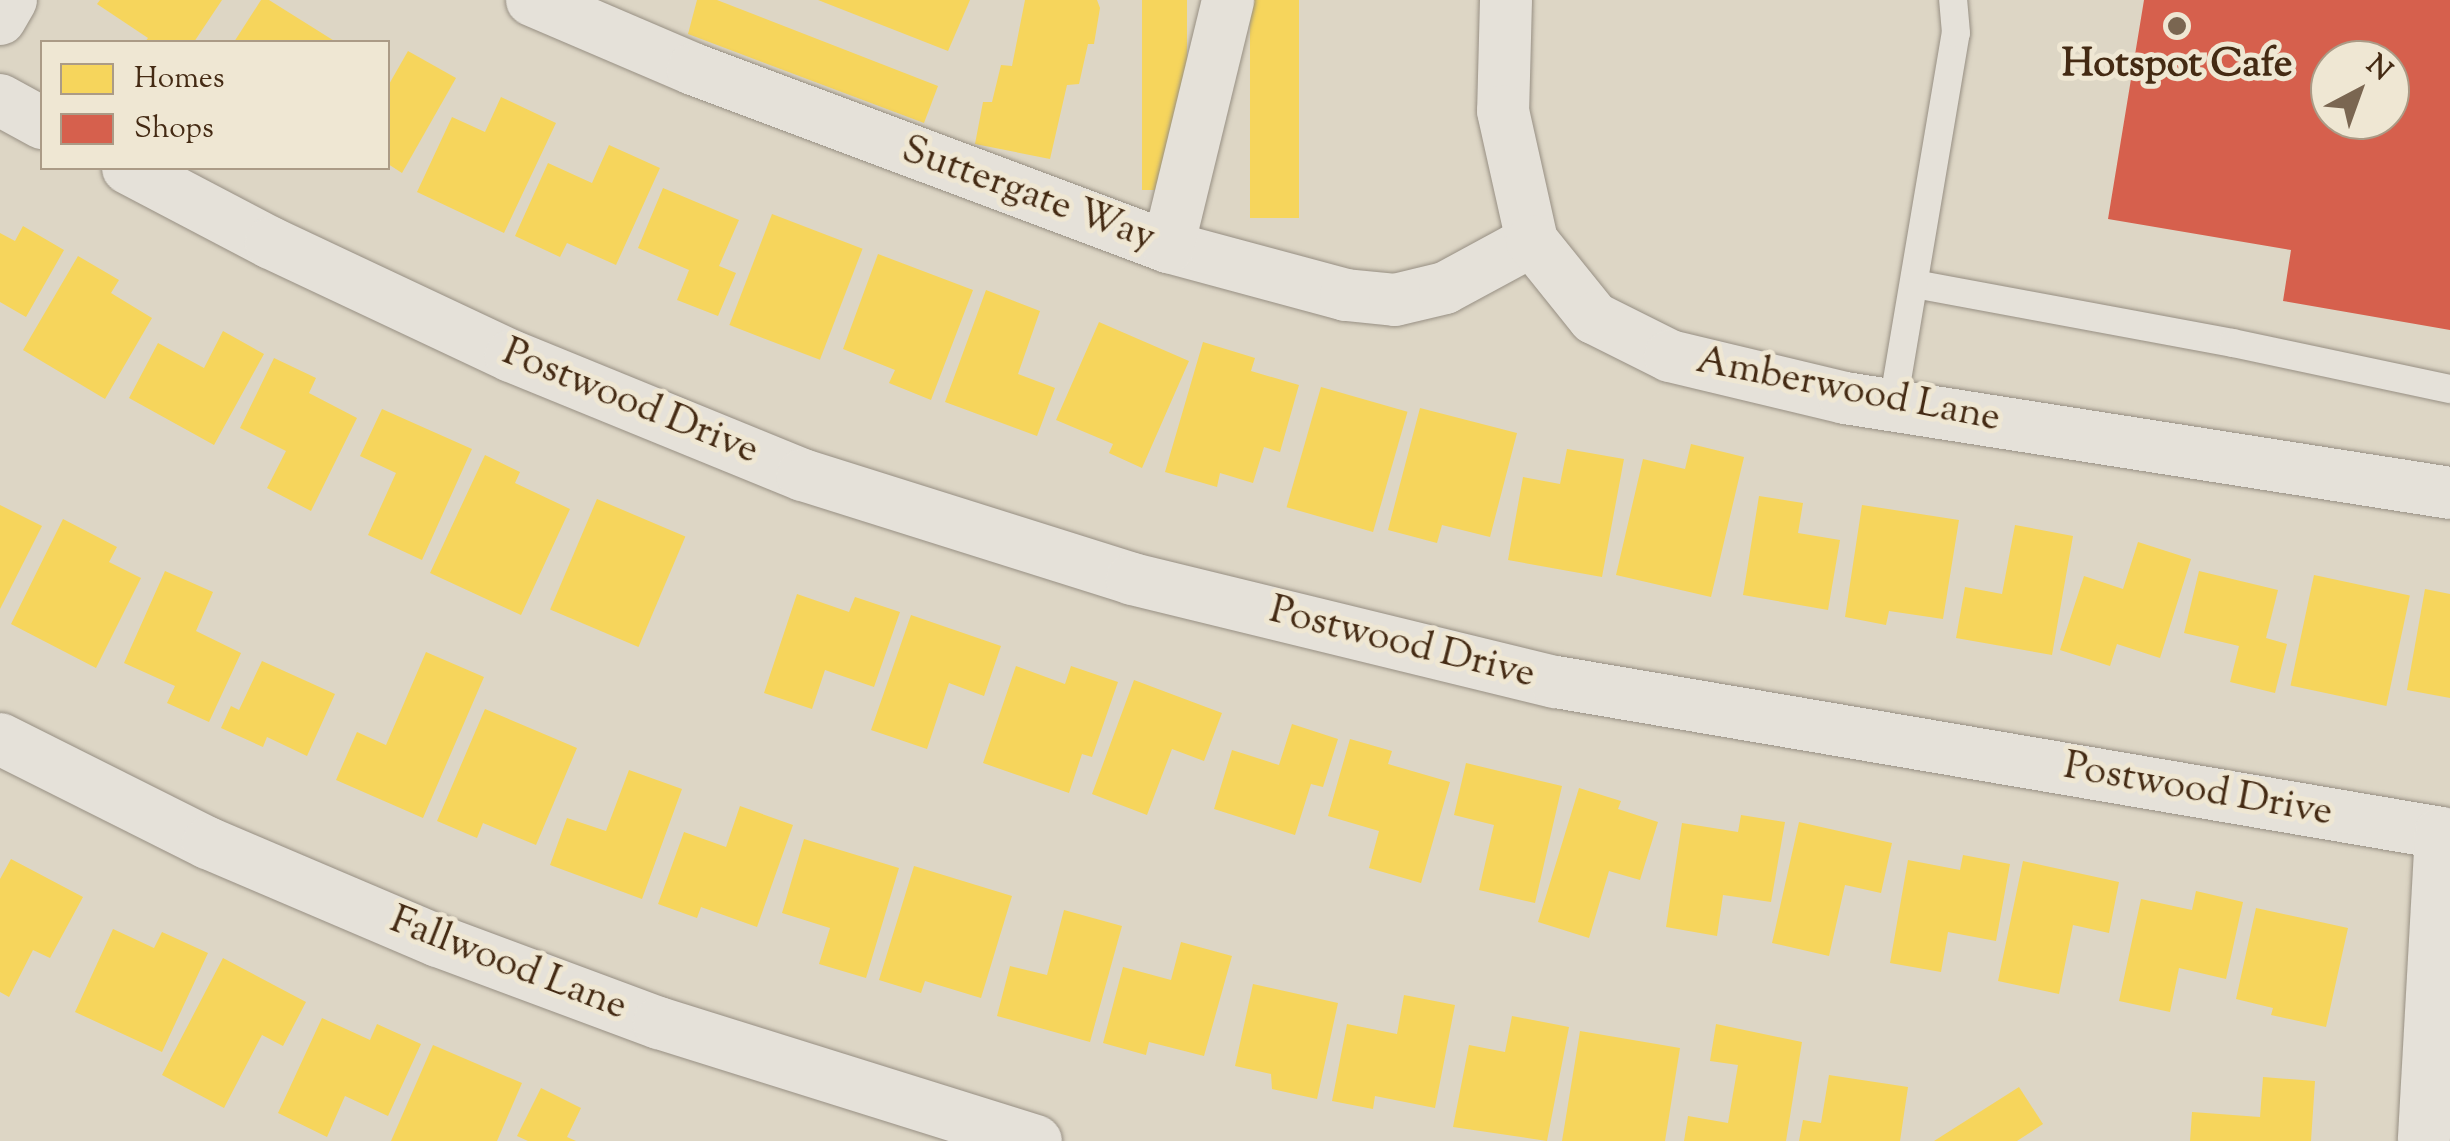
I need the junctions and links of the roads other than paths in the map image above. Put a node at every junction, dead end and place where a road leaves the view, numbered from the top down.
1 (12, 0) edge
2 (532, 0) edge
3 (1228, 0) edge
4 (1506, 0) edge
5 (1953, 0) edge
6 (0, 19) edge
7 (0, 100) edge
8 (40, 121) edge
9 (132, 170) edge
10 (1532, 242) junction
11 (1168, 247) junction
12 (1915, 284) junction
13 (2450, 390) edge
14 (1893, 404) junction
15 (2450, 493) edge
16 (0, 739) edge
17 (1036, 1141) edge
18 (2424, 1141) edge

1 - 6 street
2 - 11 street, Suttergate Way
3 - 11 street
4 - 10 street, Amberwood Lane
5 - 12 lane
7 - 8 street
9 - 18 street, Postwood Drive
10 - 11 street, Suttergate Way
10 - 14 street, Amberwood Lane
12 - 13 lane
12 - 14 lane
14 - 15 street, Amberwood Lane
16 - 17 street, Fallwood Lane

